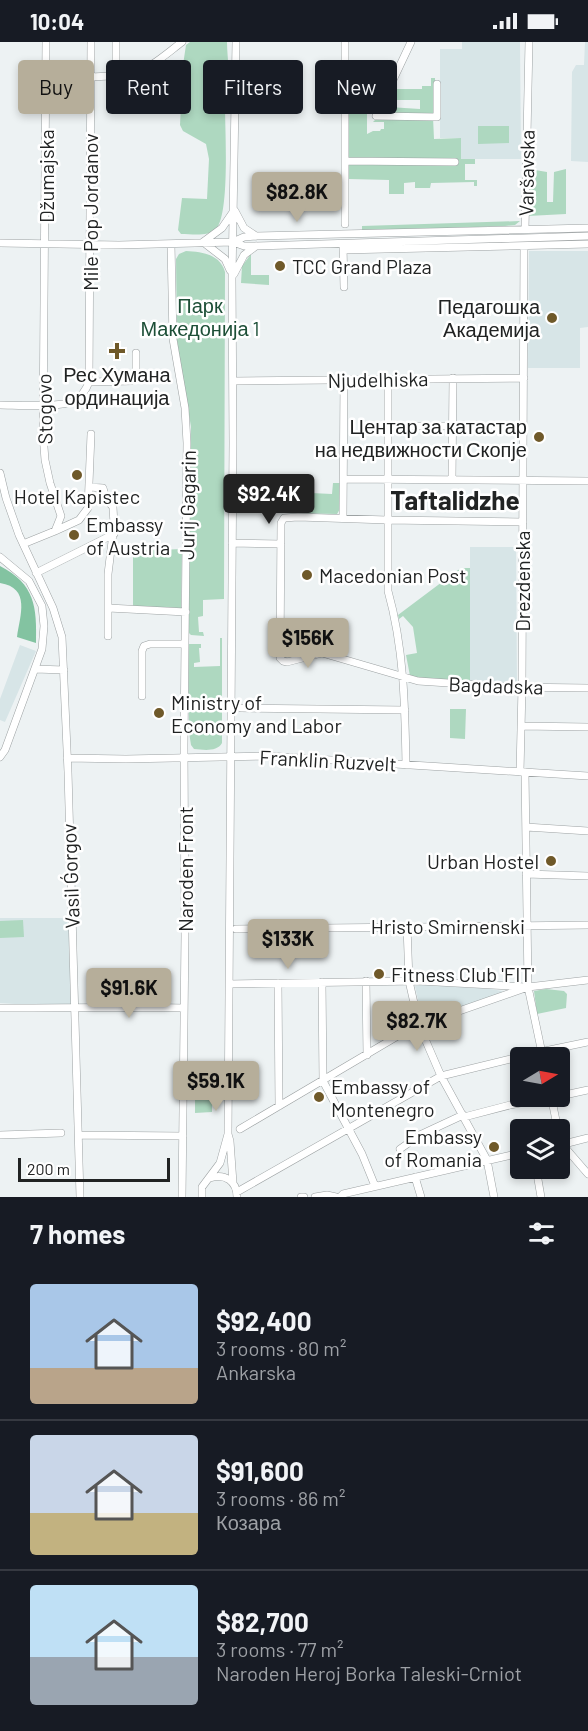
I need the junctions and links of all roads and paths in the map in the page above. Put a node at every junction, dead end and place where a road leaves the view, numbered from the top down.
1 (46, 42) edge
2 (91, 42) edge
3 (116, 42) edge
4 (182, 42) edge
5 (236, 42) edge
6 (345, 42) edge
7 (411, 42) edge
8 (529, 43) edge
9 (92, 60) edge
10 (116, 60) edge
11 (158, 60) edge
12 (437, 84) dead end
13 (92, 114) edge
14 (345, 161) junction
15 (455, 162) dead end
16 (234, 210) junction
17 (345, 224) junction
18 (588, 228) edge
19 (525, 230) junction
20 (354, 233) junction
21 (335, 234) junction
22 (256, 236) junction
23 (588, 236) edge
24 (511, 238) junction
25 (569, 241) junction
26 (203, 242) junction
27 (233, 242) junction
28 (0, 243) edge
29 (45, 243) junction
30 (90, 244) junction
31 (171, 244) junction
32 (588, 244) edge
33 (256, 246) junction
34 (343, 246) junction
35 (520, 246) junction
36 (232, 278) junction
37 (344, 286) dead end
38 (136, 353) dead end
39 (453, 378) junction
40 (524, 378) junction
41 (344, 379) junction
42 (388, 379) junction
43 (233, 381) junction
44 (89, 382) junction
45 (0, 405) edge
46 (43, 405) junction
47 (387, 426) junction
48 (452, 426) junction
49 (91, 434) dead end
50 (0, 473) edge
51 (344, 479) junction
52 (387, 480) junction
53 (452, 480) junction
54 (523, 480) junction
55 (588, 480) edge
56 (89, 487) junction
57 (343, 518) junction
58 (387, 520) junction
59 (523, 522) junction
60 (56, 531) junction
61 (114, 534) junction
62 (232, 543) junction
63 (23, 544) junction
64 (281, 544) junction
65 (0, 556) edge
66 (36, 573) junction
67 (108, 609) junction
68 (186, 612) junction
69 (108, 636) dead end
70 (185, 644) junction
71 (35, 669) junction
72 (64, 670) junction
73 (404, 678) junction
74 (522, 687) junction
75 (588, 688) edge
76 (142, 696) dead end
77 (241, 708) dead end
78 (405, 710) junction
79 (521, 726) junction
80 (588, 727) edge
81 (230, 756) junction
82 (0, 757) edge
83 (184, 757) junction
84 (67, 758) junction
85 (406, 765) junction
86 (522, 772) junction
87 (588, 776) edge
88 (526, 827) junction
89 (588, 831) edge
90 (526, 874) junction
91 (588, 876) edge
92 (407, 926) junction
93 (527, 926) junction
94 (588, 926) edge
95 (237, 929) dead end
96 (588, 980) edge
97 (366, 981) junction
98 (409, 981) junction
99 (322, 982) junction
100 (278, 983) junction
101 (229, 984) junction
102 (528, 987) junction
103 (0, 1008) edge
104 (74, 1008) junction
105 (184, 1008) junction
106 (419, 1025) junction
107 (588, 1042) edge
108 (541, 1047) edge
109 (569, 1047) edge
110 (367, 1055) junction
111 (510, 1061) edge
112 (441, 1076) junction
113 (323, 1081) junction
114 (588, 1090) edge
115 (570, 1094) edge
116 (510, 1105) edge
117 (279, 1106) junction
118 (464, 1116) junction
119 (240, 1129) dead end
120 (349, 1129) junction
121 (61, 1133) dead end
122 (228, 1134) junction
123 (0, 1135) edge
124 (79, 1135) junction
125 (183, 1136) junction
126 (588, 1138) edge
127 (570, 1142) edge
128 (400, 1149) dead end
129 (570, 1154) edge
130 (510, 1155) edge
131 (487, 1160) junction
132 (588, 1174) edge
133 (210, 1178) junction
134 (415, 1178) junction
135 (538, 1179) edge
136 (233, 1183) junction
137 (375, 1186) junction
138 (237, 1195) edge
139 (80, 1197) edge
140 (182, 1197) edge
141 (202, 1197) edge
142 (315, 1197) edge
143 (338, 1197) edge
144 (421, 1197) edge
145 (494, 1197) edge
146 (541, 1197) edge

1 - 29 street, Džumajska
2 - 9 street, Mile Pop Jordanov
3 - 10 street
4 - 11 street
5 - 16 street
6 - 14 street
7 - 12 street
8 - 19 street, Varšavska
13 - 30 street, Mile Pop Jordanov
14 - 15 street
14 - 17 street
16 - 22 street
16 - 26 street
16 - 27 street
17 - 20 street
17 - 21 street
18 - 19 street
19 - 20 street
20 - 21 street
21 - 22 street
22 - 27 street
23 - 25 street
24 - 25 street
24 - 34 street
24 - 35 street
25 - 32 street
25 - 35 street
26 - 27 street
26 - 31 street
26 - 36 street
27 - 33 street
27 - 36 street
28 - 29 street
29 - 30 street
29 - 46 street, Stogovo
30 - 31 street
30 - 44 street, Mile Pop Jordanov
31 - 68 street, Jurij Gagarin
33 - 34 street
33 - 36 street
34 - 35 street
34 - 37 street
35 - 40 street, Drezdenska
36 - 43 street
38 - 44 street
39 - 40 street, Njudelhiska
39 - 42 street, Njudelhiska
39 - 48 street
40 - 54 street, Drezdenska
41 - 42 street, Njudelhiska
41 - 43 street, Njudelhiska
41 - 51 street
42 - 47 street
43 - 62 street
44 - 46 street
45 - 46 street
46 - 60 street, Stogovo
47 - 48 street
47 - 52 street
48 - 53 street
49 - 56 street
50 - 63 street, Vasil Ǵorgov
51 - 52 street
51 - 57 street
52 - 53 street
52 - 58 street
53 - 54 street
54 - 55 street
54 - 59 street, Drezdenska
56 - 60 street
56 - 61 street
57 - 58 street
57 - 64 street
58 - 59 street
58 - 73 street
59 - 74 street, Drezdenska
60 - 63 street
61 - 66 street
61 - 67 street
62 - 64 street
62 - 81 street
63 - 66 street, Vasil Ǵorgov
64 - 73 street, Bagdadska
65 - 71 street
66 - 72 street, Vasil Ǵorgov
67 - 68 street
67 - 69 street
68 - 70 street, Jurij Gagarin
70 - 76 street
70 - 83 street, Jurij Gagarin
71 - 72 street
71 - 82 street
72 - 84 street, Vasil Ǵorgov
73 - 74 street, Bagdadska
73 - 78 street
74 - 75 street, Bagdadska
74 - 79 street, Drezdenska
77 - 78 street
78 - 85 street
79 - 80 street
79 - 86 street, Drezdenska
81 - 83 street, Franklin Ruzvelt
81 - 85 street, Franklin Ruzvelt
81 - 101 street
83 - 84 street, Franklin Ruzvelt
83 - 105 street, Naroden Front
84 - 104 street, Vasil Ǵorgov
85 - 86 street, Franklin Ruzvelt
86 - 87 street, Franklin Ruzvelt
86 - 88 street, Drezdenska
88 - 89 street
88 - 90 street, Drezdenska
90 - 91 street
90 - 93 street, Drezdenska
92 - 93 street, Hristo Smirnenski
92 - 95 street, Hristo Smirnenski
92 - 98 street
93 - 94 street, Hristo Smirnenski
93 - 102 street, Drezdenska
96 - 102 street
97 - 98 street
97 - 99 street
97 - 110 street
98 - 102 street
98 - 106 street
99 - 100 street
99 - 113 street
100 - 101 street
100 - 117 street
101 - 122 street
102 - 106 street
102 - 108 street, Drezdenska
103 - 104 street
104 - 105 street
104 - 124 street, Vasil Ǵorgov
105 - 125 street, Naroden Front
106 - 110 street
106 - 112 street
107 - 109 street
110 - 113 street
111 - 112 street
112 - 118 street
112 - 120 street
113 - 117 street
113 - 120 street
114 - 115 street
116 - 118 street
117 - 119 street
118 - 128 street
118 - 131 street
120 - 137 street
120 - 138 street
121 - 123 street
122 - 133 street
122 - 136 street
124 - 125 street
124 - 139 street, Vasil Ǵorgov
125 - 140 street, Naroden Front
126 - 127 street
129 - 132 street
130 - 131 street
131 - 134 street
131 - 145 street
133 - 136 street
133 - 141 street
134 - 137 street
134 - 144 street
135 - 146 street
136 - 138 street
137 - 143 street
142 - 143 street

